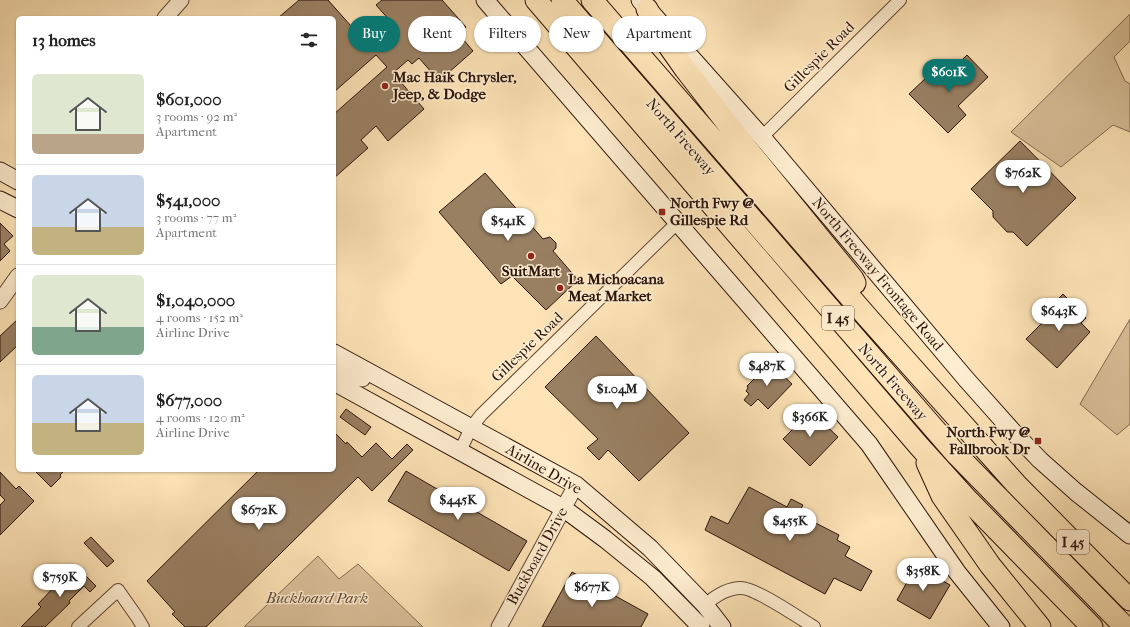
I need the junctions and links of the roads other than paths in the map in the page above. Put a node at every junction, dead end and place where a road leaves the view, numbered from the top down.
1 (181, 0) edge
2 (485, 0) edge
3 (536, 0) edge
4 (562, 0) edge
5 (592, 0) edge
6 (900, 0) edge
7 (644, 4) edge
8 (167, 16) edge
9 (762, 137) junction
10 (0, 171) edge
11 (16, 180) edge
12 (0, 200) edge
13 (16, 208) edge
14 (678, 222) junction
15 (16, 279) edge
16 (0, 301) edge
17 (869, 319) junction
18 (336, 354) edge
19 (336, 371) edge
20 (378, 377) junction
21 (336, 383) edge
22 (471, 428) junction
23 (920, 446) junction
24 (460, 451) junction
25 (576, 485) junction
26 (563, 508) junction
27 (1130, 535) edge
28 (1130, 600) edge
29 (678, 602) junction
30 (705, 605) junction
31 (78, 627) edge
32 (143, 627) edge
33 (499, 627) edge
34 (701, 627) edge
35 (722, 627) edge
36 (814, 627) edge
37 (1001, 627) edge
38 (1040, 627) edge
39 (1092, 627) edge
40 (1124, 627) edge

1 - 8 street
2 - 14 main road
3 - 23 highway, North Freeway / I 45
4 - 40 highway, North Freeway / I 45
5 - 17 highway, North Freeway / I 45
6 - 9 street, Gillespie Road
7 - 9 main road, North Freeway Frontage Road
7 - 17 highway
9 - 27 main road, North Freeway Frontage Road
10 - 11 main road
12 - 13 main road
14 - 22 street, Gillespie Road
14 - 37 main road
15 - 16 street
17 - 28 highway, North Freeway / I 45
18 - 20 main road, Airline Drive
19 - 20 main road
20 - 22 main road, Airline Drive
21 - 24 main road, Airline Drive
22 - 24 street, Gillespie Road
22 - 25 main road, Airline Drive
23 - 38 highway
23 - 39 highway, North Freeway / I 45
24 - 26 main road, Airline Drive
25 - 26 street, Buckboard Drive
25 - 30 main road, Airline Drive
26 - 29 main road, Airline Drive
26 - 33 street, Buckboard Drive
29 - 30 main road
29 - 34 main road, Airline Drive
30 - 35 main road, Airline Drive
30 - 36 street
31 - 32 street

